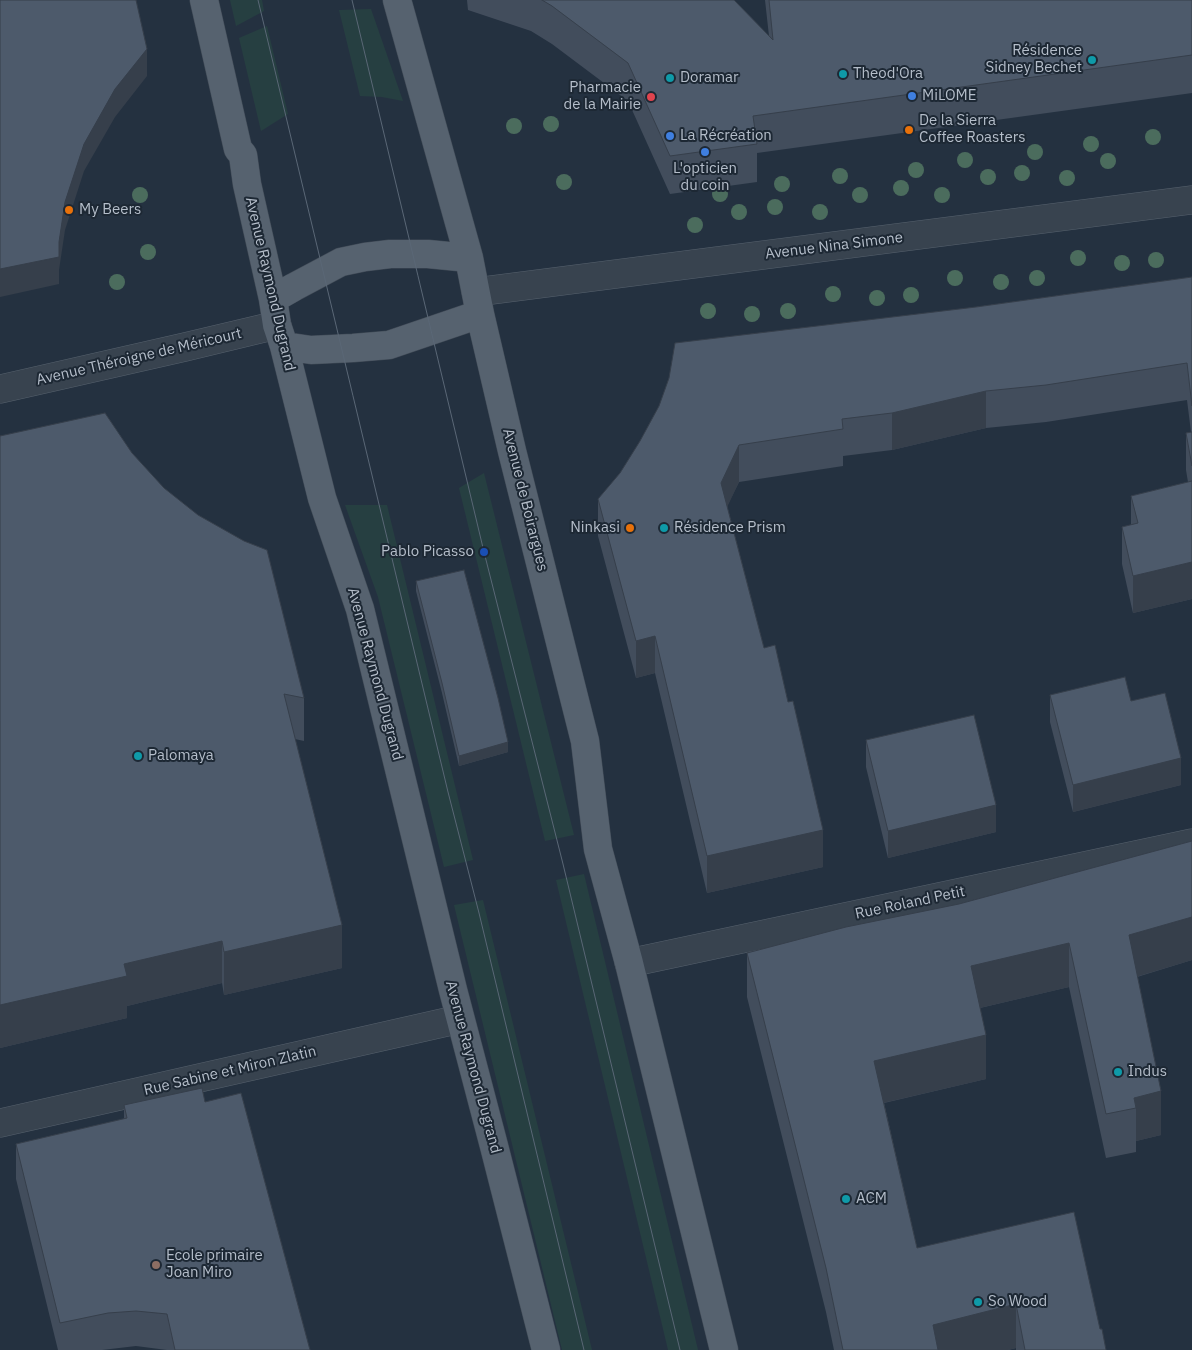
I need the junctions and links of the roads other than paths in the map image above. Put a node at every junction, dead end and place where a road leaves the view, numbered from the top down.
1 (204, 0) edge
2 (398, 0) edge
3 (1192, 200) edge
4 (469, 258) junction
5 (478, 303) junction
6 (278, 323) junction
7 (0, 389) edge
8 (1192, 843) edge
9 (629, 963) junction
10 (460, 1019) junction
11 (0, 1123) edge
12 (546, 1350) edge
13 (724, 1350) edge

1 - 6 main road, Avenue Raymond Dugrand
2 - 4 main road
3 - 5 street, Avenue Nina Simone
4 - 5 main road, Avenue de Boirargues
4 - 6 main road
5 - 6 main road
5 - 9 main road, Avenue de Boirargues
6 - 7 street, Avenue Théroigne de Méricourt
6 - 10 main road, Avenue Raymond Dugrand
8 - 9 street, Rue Roland Petit
9 - 13 main road
10 - 11 street, Rue Sabine et Miron Zlatin
10 - 12 main road, Avenue Raymond Dugrand

